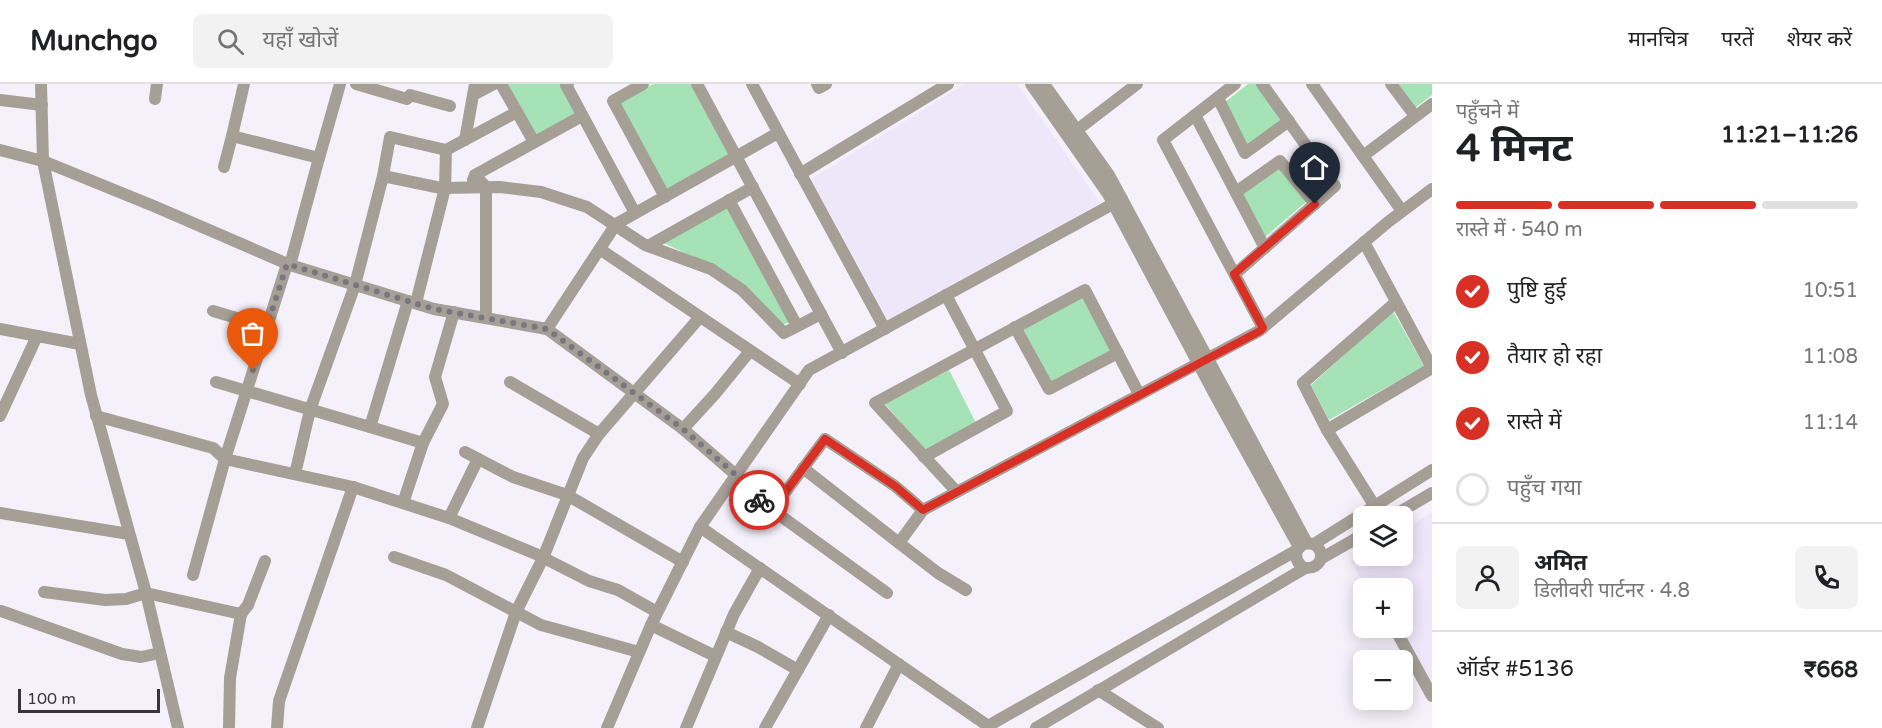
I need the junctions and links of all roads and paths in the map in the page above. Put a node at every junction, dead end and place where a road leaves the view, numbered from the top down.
1 (41, 84) edge
2 (158, 84) edge
3 (244, 84) edge
4 (340, 84) edge
5 (356, 84) edge
6 (494, 84) edge
7 (501, 84) edge
8 (566, 84) edge
9 (643, 84) edge
10 (697, 84) edge
11 (752, 84) edge
12 (817, 84) edge
13 (826, 84) edge
14 (1032, 84) edge
15 (1044, 84) edge
16 (1137, 84) edge
17 (1235, 84) edge
18 (1262, 84) edge
19 (1312, 84) edge
20 (1391, 84) edge
21 (945, 85) edge
22 (474, 90) edge
23 (1218, 98) junction
24 (155, 99) dead end
25 (0, 100) edge
26 (1432, 104) edge
27 (42, 105) junction
28 (450, 106) dead end
29 (517, 112) junction
30 (1196, 115) junction
31 (582, 116) junction
32 (1415, 116) junction
33 (1288, 121) junction
34 (1077, 130) junction
35 (778, 133) junction
36 (232, 136) junction
37 (465, 140) junction
38 (534, 142) junction
39 (0, 150) edge
40 (446, 150) junction
41 (1363, 156) junction
42 (737, 157) junction
43 (319, 158) junction
44 (43, 161) junction
45 (224, 167) dead end
46 (800, 174) junction
47 (383, 176) junction
48 (473, 181) junction
49 (486, 187) junction
50 (753, 187) junction
51 (445, 188) junction
52 (1432, 189) edge
53 (1236, 192) junction
54 (665, 197) junction
55 (729, 200) junction
56 (1118, 201) junction
57 (1315, 204) junction
58 (1402, 211) junction
59 (635, 213) junction
60 (616, 224) junction
61 (1364, 242) junction
62 (648, 246) junction
63 (1265, 248) junction
64 (601, 250) junction
65 (288, 265) junction
66 (1234, 274) junction
67 (356, 285) junction
68 (946, 295) junction
69 (412, 302) junction
70 (1396, 302) junction
71 (213, 310) dead end
72 (454, 312) junction
73 (821, 314) junction
74 (700, 317) junction
75 (486, 318) junction
76 (797, 326) junction
77 (267, 327) junction
78 (1015, 327) junction
79 (1263, 328) junction
80 (0, 329) edge
81 (547, 329) junction
82 (885, 329) junction
83 (37, 336) junction
84 (80, 344) junction
85 (974, 349) junction
86 (750, 351) junction
87 (842, 353) junction
88 (1118, 353) junction
89 (1203, 360) junction
90 (1432, 368) edge
91 (216, 382) dead end
92 (510, 382) dead end
93 (800, 384) junction
94 (246, 392) junction
95 (634, 394) junction
96 (1139, 394) junction
97 (310, 410) junction
98 (0, 416) edge
99 (96, 416) junction
100 (370, 427) junction
101 (683, 429) junction
102 (1327, 430) junction
103 (599, 434) junction
104 (423, 443) junction
105 (465, 452) dead end
106 (924, 456) junction
107 (225, 459) junction
108 (478, 459) junction
109 (803, 468) junction
110 (1432, 470) edge
111 (295, 474) junction
112 (736, 475) junction
113 (353, 487) junction
114 (956, 491) junction
115 (1432, 493) edge
116 (567, 495) junction
117 (403, 503) junction
118 (1374, 505) junction
119 (1410, 506) edge
120 (772, 510) junction
121 (923, 510) junction
122 (0, 513) edge
123 (449, 518) junction
124 (700, 527) junction
125 (129, 534) junction
126 (1353, 540) edge
127 (899, 543) junction
128 (1305, 546) junction
129 (394, 557) dead end
130 (543, 558) junction
131 (1322, 558) junction
132 (265, 561) dead end
133 (683, 562) junction
134 (760, 568) junction
135 (1305, 568) junction
136 (193, 575) dead end
137 (966, 590) dead end
138 (44, 592) dead end
139 (887, 592) dead end
140 (146, 593) junction
141 (0, 612) edge
142 (516, 612) junction
143 (657, 612) junction
144 (241, 614) junction
145 (829, 615) junction
146 (651, 625) junction
147 (726, 632) junction
148 (1400, 638) edge
149 (160, 652) junction
150 (639, 652) junction
151 (715, 656) junction
152 (899, 664) junction
153 (798, 670) junction
154 (1098, 690) junction
155 (1432, 696) edge
156 (990, 727) edge
157 (1156, 727) edge
158 (178, 728) edge
159 (229, 728) edge
160 (277, 728) edge
161 (477, 728) edge
162 (607, 728) edge
163 (686, 728) edge
164 (765, 728) edge
165 (866, 728) edge
166 (1036, 728) edge

1 - 27 street
2 - 24 street
3 - 36 street
4 - 43 street
5 - 28 street
6 - 22 street
7 - 29 street
8 - 31 street
9 - 54 street
10 - 42 street
11 - 35 street
12 - 13 street
14 - 56 street
15 - 34 street
16 - 34 street
17 - 23 street
18 - 33 street
19 - 41 street
20 - 32 street
21 - 46 street
22 - 37 street
23 - 30 street
23 - 33 street
25 - 27 street
26 - 32 street
27 - 44 street
29 - 37 street
29 - 38 street
30 - 53 street
30 - 66 street
31 - 38 street
31 - 59 street
32 - 41 street
33 - 57 street
34 - 56 street
35 - 42 street
35 - 46 street
36 - 43 street
36 - 45 street
37 - 40 street
38 - 48 street
39 - 44 street
40 - 47 street
40 - 51 street
41 - 58 street
42 - 50 street
42 - 54 street
43 - 65 street
44 - 65 street
44 - 84 street
46 - 82 street
47 - 51 street
47 - 67 street
48 - 49 street
48 - 51 street
49 - 60 street
49 - 75 street
50 - 55 street
50 - 73 street
51 - 69 street
52 - 58 street
53 - 57 street
53 - 63 street
54 - 59 street
55 - 62 street
55 - 76 street
56 - 68 street
56 - 89 street
57 - 63 street
58 - 61 street
59 - 60 street
60 - 62 street
60 - 64 street
61 - 70 street
61 - 79 street
62 - 76 street
63 - 66 street
64 - 74 street
64 - 81 street
65 - 67 street
65 - 77 street
66 - 79 street
67 - 69 street
67 - 97 street
68 - 82 street
68 - 85 street
69 - 72 street
69 - 100 street
70 - 90 street
70 - 102 street
71 - 77 street
72 - 75 street
72 - 104 street
73 - 76 street
73 - 87 street
74 - 86 street
74 - 95 street
75 - 81 street
77 - 94 street
78 - 85 street
78 - 88 street
78 - 88 street
79 - 89 street
80 - 83 street
81 - 95 street
82 - 87 street
83 - 84 street
83 - 98 street
84 - 99 street
85 - 106 street
85 - 106 street
86 - 93 street
86 - 101 street
87 - 93 street
88 - 96 street
89 - 96 street
89 - 128 street
90 - 102 street
91 - 94 street
92 - 103 street
93 - 112 street
94 - 97 street
94 - 107 street
95 - 101 street
95 - 103 street
96 - 114 street
97 - 100 street
97 - 111 street
99 - 107 street
99 - 125 street
100 - 104 street
101 - 112 street
102 - 118 street
103 - 116 street
104 - 117 street
105 - 108 street
106 - 114 street
107 - 111 street
107 - 136 street
108 - 116 street
108 - 123 street
109 - 120 street
109 - 121 street
109 - 127 street
110 - 118 street
111 - 113 street
112 - 120 street
112 - 124 street
113 - 117 street
113 - 160 street
114 - 121 street
115 - 119 street
116 - 130 street
116 - 133 street
117 - 123 street
118 - 128 street
120 - 139 street
121 - 127 street
122 - 125 street
123 - 130 street
124 - 133 street
124 - 134 street
125 - 140 street
126 - 131 street
127 - 137 street
128 - 131 street
128 - 135 street
128 - 156 street
129 - 142 street
130 - 142 street
130 - 143 street
131 - 135 street
132 - 144 street
133 - 143 street
134 - 145 street
134 - 147 street
135 - 154 street
138 - 140 street
140 - 144 street
140 - 149 street
141 - 149 street
142 - 150 street
142 - 161 street
143 - 146 street
144 - 159 street
145 - 152 street
145 - 153 street
146 - 150 street
146 - 151 street
147 - 151 street
147 - 153 street
148 - 155 street
149 - 158 street
150 - 162 street
151 - 163 street
152 - 156 street
152 - 165 street
153 - 164 street
154 - 157 street
154 - 166 street

